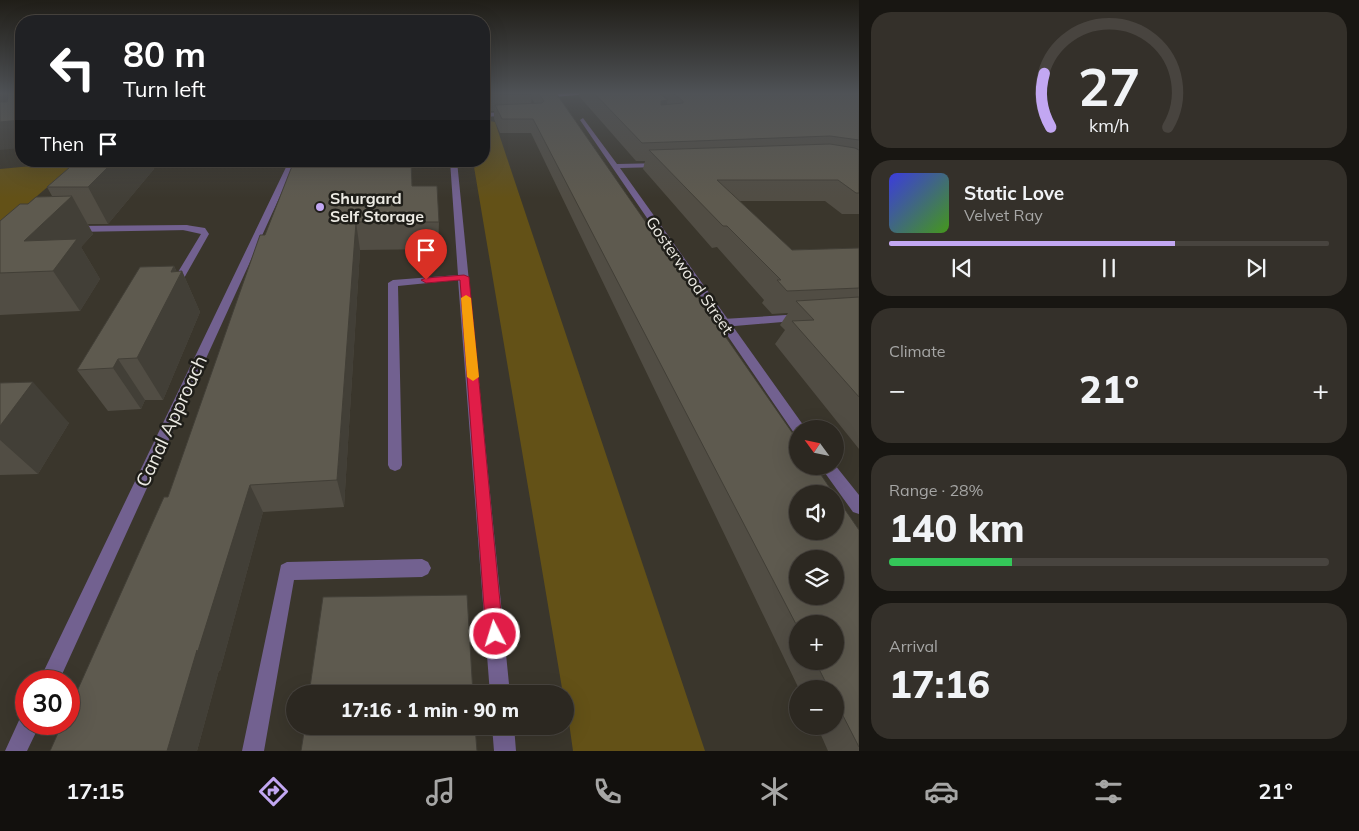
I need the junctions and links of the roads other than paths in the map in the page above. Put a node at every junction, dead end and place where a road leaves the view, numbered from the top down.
1 (588, 128) edge
2 (665, 164) edge
3 (614, 166) junction
4 (290, 167) edge
5 (454, 167) edge
6 (60, 230) edge
7 (464, 277) junction
8 (170, 293) edge
9 (810, 317) edge
10 (722, 323) junction
11 (792, 420) edge
12 (395, 464) dead end
13 (834, 475) edge
14 (859, 507) edge
15 (422, 568) dead end
16 (54, 670) edge
17 (499, 685) edge
18 (24, 735) edge
19 (503, 735) edge
20 (16, 751) edge
21 (253, 751) edge
22 (505, 751) edge

1 - 3 street, Gosterwood Street
2 - 3 street
3 - 10 street, Gosterwood Street
4 - 16 street, Canal Approach
5 - 7 street
6 - 8 street
7 - 12 street
7 - 17 street
9 - 10 street
10 - 11 street, Gosterwood Street
13 - 14 street
15 - 21 street
18 - 20 street
19 - 22 street

